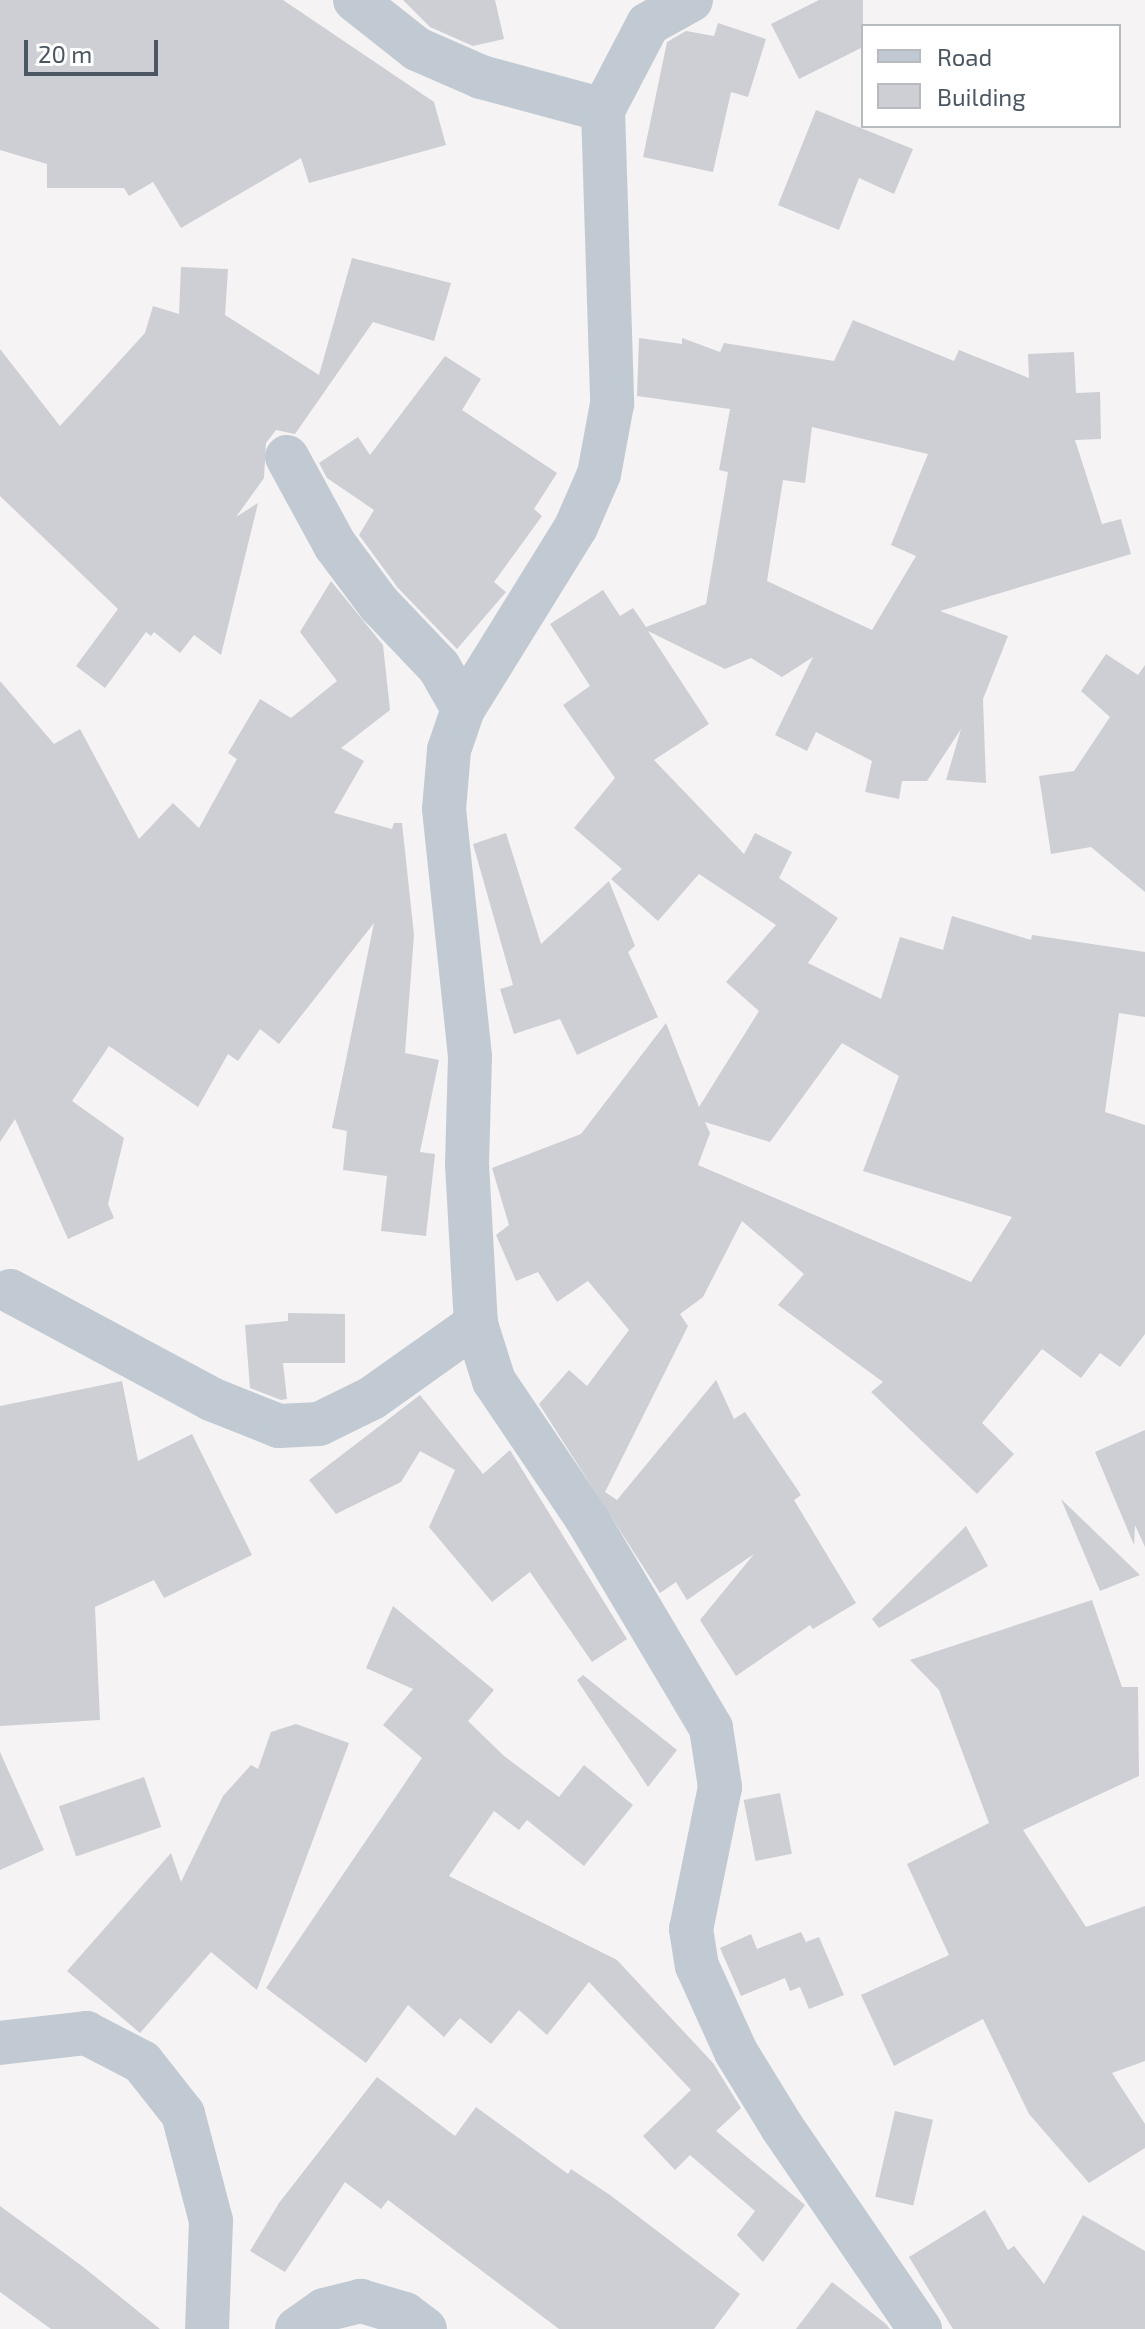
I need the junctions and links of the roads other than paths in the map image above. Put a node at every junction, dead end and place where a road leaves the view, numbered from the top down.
1 (355, 0) edge
2 (691, 0) edge
3 (603, 110) junction
4 (287, 457) dead end
5 (463, 709) junction
6 (10, 1291) dead end
7 (476, 1324) junction
8 (0, 2043) edge
9 (207, 2329) edge
10 (297, 2329) edge
11 (425, 2329) edge
12 (920, 2329) edge

1 - 3 street
2 - 3 street
3 - 5 street
4 - 5 street
5 - 7 street
6 - 7 street
7 - 12 street
8 - 9 street
10 - 11 street

